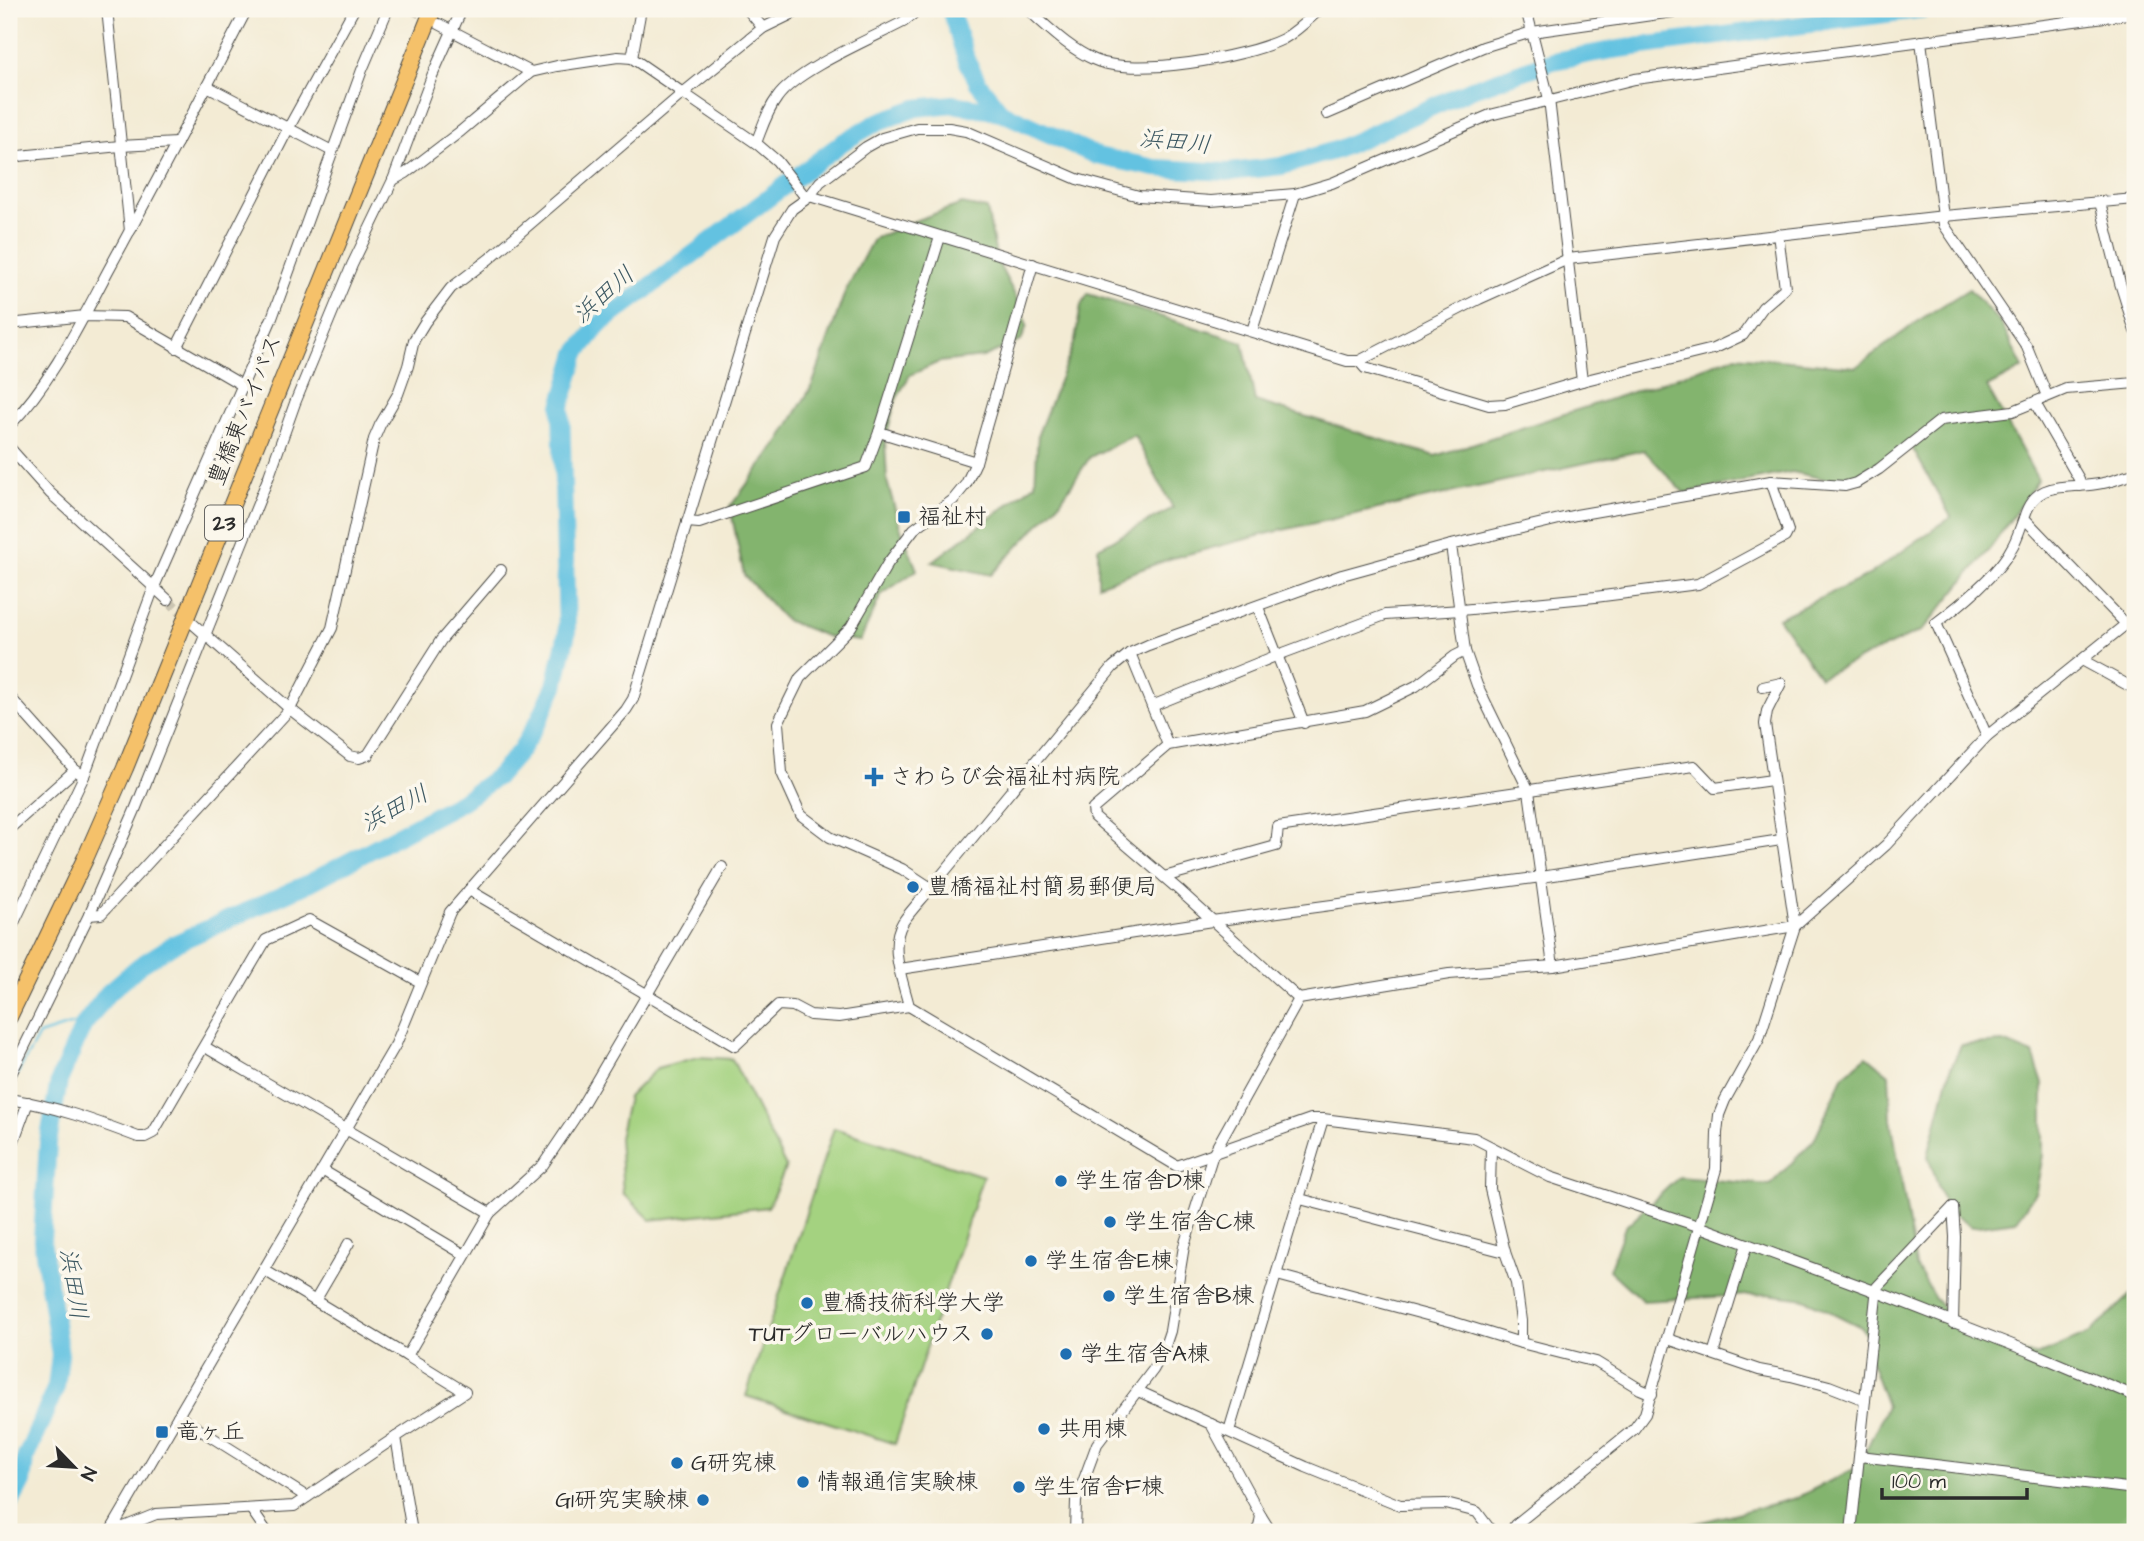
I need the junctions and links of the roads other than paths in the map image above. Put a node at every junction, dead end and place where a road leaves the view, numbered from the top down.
1 (107, 9) edge
2 (247, 9) edge
3 (354, 9) edge
4 (388, 9) edge
5 (462, 9) edge
6 (641, 9) edge
7 (747, 9) edge
8 (803, 9) edge
9 (915, 9) edge
10 (1027, 9) edge
11 (1320, 9) edge
12 (1526, 9) edge
13 (1694, 9) edge
14 (2135, 13) edge
15 (432, 16) edge
16 (763, 28) junction
17 (452, 31) junction
18 (1532, 34) junction
19 (1921, 41) junction
20 (632, 58) junction
21 (531, 72) junction
22 (207, 86) junction
23 (683, 93) junction
24 (1549, 96) junction
25 (1327, 114) dead end
26 (288, 129) junction
27 (177, 142) junction
28 (756, 143) junction
29 (120, 146) junction
30 (332, 151) junction
31 (9, 157) edge
32 (393, 180) junction
33 (1294, 194) junction
34 (806, 195) junction
35 (2135, 200) edge
36 (2099, 202) junction
37 (1944, 216) junction
38 (130, 230) junction
39 (1778, 234) junction
40 (940, 237) junction
41 (1568, 259) junction
42 (1033, 264) junction
43 (85, 316) junction
44 (9, 324) edge
45 (1252, 331) junction
46 (2135, 331) edge
47 (176, 348) junction
48 (1359, 361) junction
49 (1582, 381) junction
50 (2135, 383) edge
51 (242, 384) junction
52 (2047, 396) junction
53 (2035, 403) junction
54 (9, 426) edge
55 (879, 432) junction
56 (9, 447) edge
57 (976, 461) junction
58 (2135, 474) edge
59 (1771, 481) junction
60 (2080, 486) junction
61 (2024, 518) junction
62 (687, 522) junction
63 (1451, 545) junction
64 (501, 570) dead end
65 (154, 587) junction
66 (168, 600) tunnel mouth
67 (1258, 607) junction
68 (1461, 610) junction
69 (2135, 617) edge
70 (192, 623) tunnel mouth
71 (2126, 624) junction
72 (205, 635) junction
73 (1465, 651) junction
74 (1130, 653) junction
75 (1278, 655) junction
76 (2082, 660) junction
77 (1763, 687) dead end
78 (2135, 689) edge
79 (9, 696) edge
80 (1152, 706) junction
81 (290, 709) junction
82 (1304, 723) junction
83 (1987, 736) junction
84 (1168, 745) junction
85 (80, 773) junction
86 (1772, 780) junction
87 (1529, 790) junction
88 (9, 829) edge
89 (1781, 840) junction
90 (722, 867) dead end
91 (1164, 877) junction
92 (1542, 877) junction
93 (932, 888) junction
94 (469, 890) junction
95 (89, 915) junction
96 (1212, 921) junction
97 (1795, 926) junction
98 (9, 933) edge
99 (1553, 966) junction
100 (900, 969) junction
101 (420, 982) junction
102 (647, 995) junction
103 (1299, 999) junction
104 (909, 1006) junction
105 (9, 1017) edge
106 (205, 1047) junction
107 (9, 1078) edge
108 (9, 1099) edge
109 (33, 1103) junction
110 (1323, 1119) junction
111 (346, 1129) junction
112 (1491, 1148) junction
113 (9, 1154) edge
114 (1213, 1154) junction
115 (322, 1170) junction
116 (1300, 1199) junction
117 (490, 1213) junction
118 (1701, 1227) junction
119 (349, 1242) dead end
120 (1747, 1244) junction
121 (1505, 1252) junction
122 (465, 1255) junction
123 (264, 1270) junction
124 (1277, 1275) junction
125 (1877, 1292) junction
126 (315, 1301) junction
127 (1953, 1323) junction
128 (1668, 1339) junction
129 (1521, 1343) junction
130 (1713, 1354) junction
131 (407, 1356) junction
132 (1138, 1391) junction
133 (1652, 1394) junction
134 (2135, 1396) edge
135 (1864, 1400) junction
136 (178, 1416) junction
137 (1211, 1424) junction
138 (1229, 1431) junction
139 (396, 1437) junction
140 (1860, 1456) junction
141 (2135, 1489) edge
142 (307, 1497) junction
143 (251, 1509) junction
144 (1261, 1516) junction
145 (112, 1529) edge
146 (267, 1532) edge
147 (412, 1532) edge
148 (1075, 1532) edge
149 (1258, 1532) edge
150 (1271, 1532) edge
151 (1492, 1532) edge
152 (1511, 1532) edge
153 (1851, 1532) edge

1 - 29 street
2 - 22 street
3 - 26 street
4 - 30 street
5 - 17 street
6 - 20 street
7 - 16 street
8 - 16 street
9 - 28 street
10 - 11 street
12 - 18 street
13 - 18 street
14 - 19 street
15 - 17 street
15 - 105 highway, 豊橋東バイパス / 23
16 - 23 street
17 - 21 street
17 - 32 street
18 - 24 street
18 - 25 street
19 - 24 street
19 - 37 street
20 - 21 street
20 - 23 street
21 - 32 street
22 - 26 street
22 - 27 street
23 - 28 street
23 - 81 street
24 - 33 street
24 - 41 street
26 - 30 street
26 - 47 street
27 - 29 street
27 - 38 street
28 - 34 street
29 - 31 street
29 - 38 street
30 - 51 street
32 - 72 street
33 - 34 street
33 - 45 street
34 - 40 street
34 - 62 street
35 - 36 street
36 - 37 street
36 - 46 street
37 - 39 street
37 - 52 street
38 - 43 street
39 - 41 street
39 - 49 street
40 - 42 street
40 - 55 street
41 - 48 street
41 - 49 street
42 - 45 street
42 - 57 street
43 - 44 street
43 - 47 street
43 - 54 street
45 - 48 street
47 - 51 street
48 - 49 street
50 - 52 street
51 - 65 street
52 - 53 street
53 - 59 street
53 - 60 street
55 - 57 street
55 - 62 street
56 - 65 street
57 - 93 street
58 - 60 street
59 - 63 street
59 - 68 street
60 - 61 street
61 - 71 street
61 - 83 street
62 - 94 street
63 - 67 street
63 - 68 street
64 - 81 street
65 - 66 street
65 - 85 street
67 - 74 street
67 - 75 street
68 - 73 street
68 - 75 street
69 - 71 street
70 - 72 street
71 - 76 street
72 - 81 street
72 - 95 street
73 - 82 street
73 - 87 street
74 - 80 street
74 - 93 street
75 - 80 street
75 - 82 street
76 - 78 street
76 - 83 street
77 - 86 street
79 - 85 street
80 - 84 street
81 - 95 street
82 - 84 street
83 - 97 street
84 - 91 street
85 - 88 street
85 - 98 street
86 - 87 street
86 - 89 street
87 - 91 street
87 - 92 street
89 - 92 street
89 - 97 street
90 - 102 street
91 - 96 street
92 - 96 street
92 - 99 street
93 - 100 street
94 - 101 street
94 - 102 street
95 - 107 street
96 - 100 street
96 - 103 street
97 - 99 street
97 - 118 street
99 - 103 street
100 - 104 street
101 - 106 street
101 - 111 street
102 - 104 street
102 - 117 street
103 - 114 street
104 - 114 street
106 - 109 street
106 - 111 street
108 - 109 street
109 - 113 street
110 - 112 street
110 - 114 street
110 - 116 street
111 - 115 street
111 - 117 street
112 - 118 street
112 - 121 street
114 - 132 street
115 - 122 street
115 - 123 street
116 - 121 street
116 - 124 street
117 - 122 street
118 - 120 street
118 - 128 street
119 - 126 street
120 - 125 street
120 - 130 street
121 - 129 street
122 - 131 street
123 - 126 street
123 - 136 street
124 - 129 street
124 - 138 street
125 - 127 street
125 - 127 street
125 - 135 street
126 - 131 street
127 - 134 street
128 - 130 street
128 - 133 street
129 - 133 street
130 - 135 street
131 - 139 street
132 - 137 street
132 - 148 street
133 - 152 street
135 - 140 street
136 - 142 street
136 - 145 street
137 - 138 street
137 - 144 street
138 - 151 street
139 - 142 street
139 - 147 street
140 - 141 street
140 - 153 street
142 - 143 street
143 - 145 street
143 - 146 street
144 - 149 street
144 - 150 street

